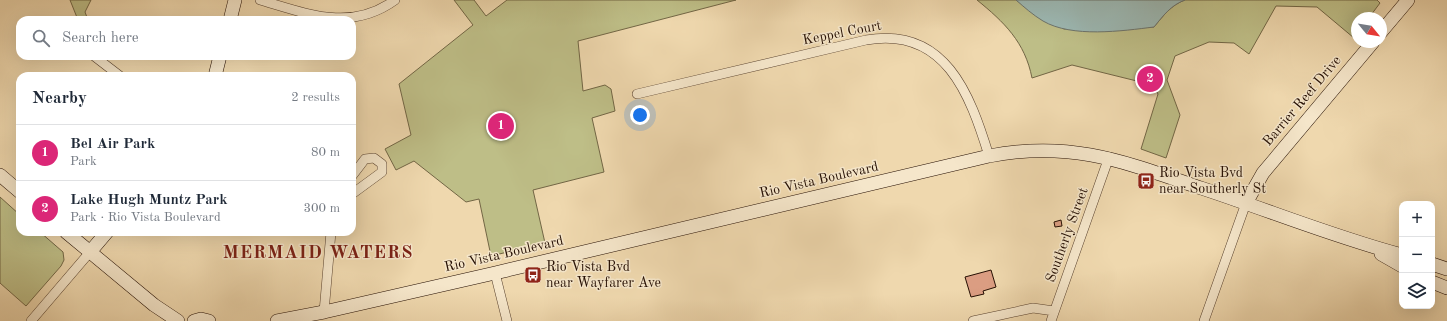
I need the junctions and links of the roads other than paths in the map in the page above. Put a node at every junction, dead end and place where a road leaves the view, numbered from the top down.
1 (235, 0) edge
2 (260, 0) edge
3 (394, 0) edge
4 (1408, 0) edge
5 (231, 16) edge
6 (314, 16) edge
7 (356, 17) edge
8 (1387, 25) edge
9 (1368, 48) edge
10 (99, 60) edge
11 (219, 60) edge
12 (115, 72) edge
13 (216, 72) edge
14 (637, 94) dead end
15 (989, 156) junction
16 (1109, 157) junction
17 (356, 171) edge
18 (0, 175) edge
19 (16, 189) edge
20 (356, 191) edge
21 (1246, 203) junction
22 (71, 236) edge
23 (104, 236) edge
24 (331, 236) edge
25 (1363, 245) junction
26 (90, 252) junction
27 (1399, 254) edge
28 (1399, 264) edge
29 (1435, 265) edge
30 (1447, 269) edge
31 (495, 273) junction
32 (1435, 283) edge
33 (1447, 288) edge
34 (1054, 311) junction
35 (324, 312) junction
36 (31, 321) edge
37 (178, 321) edge
38 (194, 321) edge
39 (209, 321) edge
40 (277, 321) edge
41 (507, 321) edge
42 (973, 321) edge
43 (1051, 321) edge
44 (1204, 321) edge

1 - 5 street
2 - 6 street
3 - 7 street
4 - 8 street
9 - 21 street, Barrier Reef Drive
10 - 12 street
11 - 13 street
14 - 15 street, Keppel Court
15 - 16 street, Rio Vista Boulevard
15 - 31 street, Rio Vista Boulevard
16 - 21 street, Rio Vista Boulevard
16 - 34 street, Southerly Street
17 - 20 street
18 - 19 street
21 - 25 street, Rio Vista Boulevard
21 - 44 street
22 - 26 street
23 - 26 street
24 - 35 street
25 - 27 street, Rio Vista Boulevard
25 - 28 street, Rio Vista Boulevard
26 - 36 street
26 - 37 street
29 - 30 street
31 - 35 street, Rio Vista Boulevard
31 - 41 street
32 - 33 street
34 - 42 street
34 - 43 street, Southerly Street
35 - 40 street, Rio Vista Boulevard
38 - 39 street

